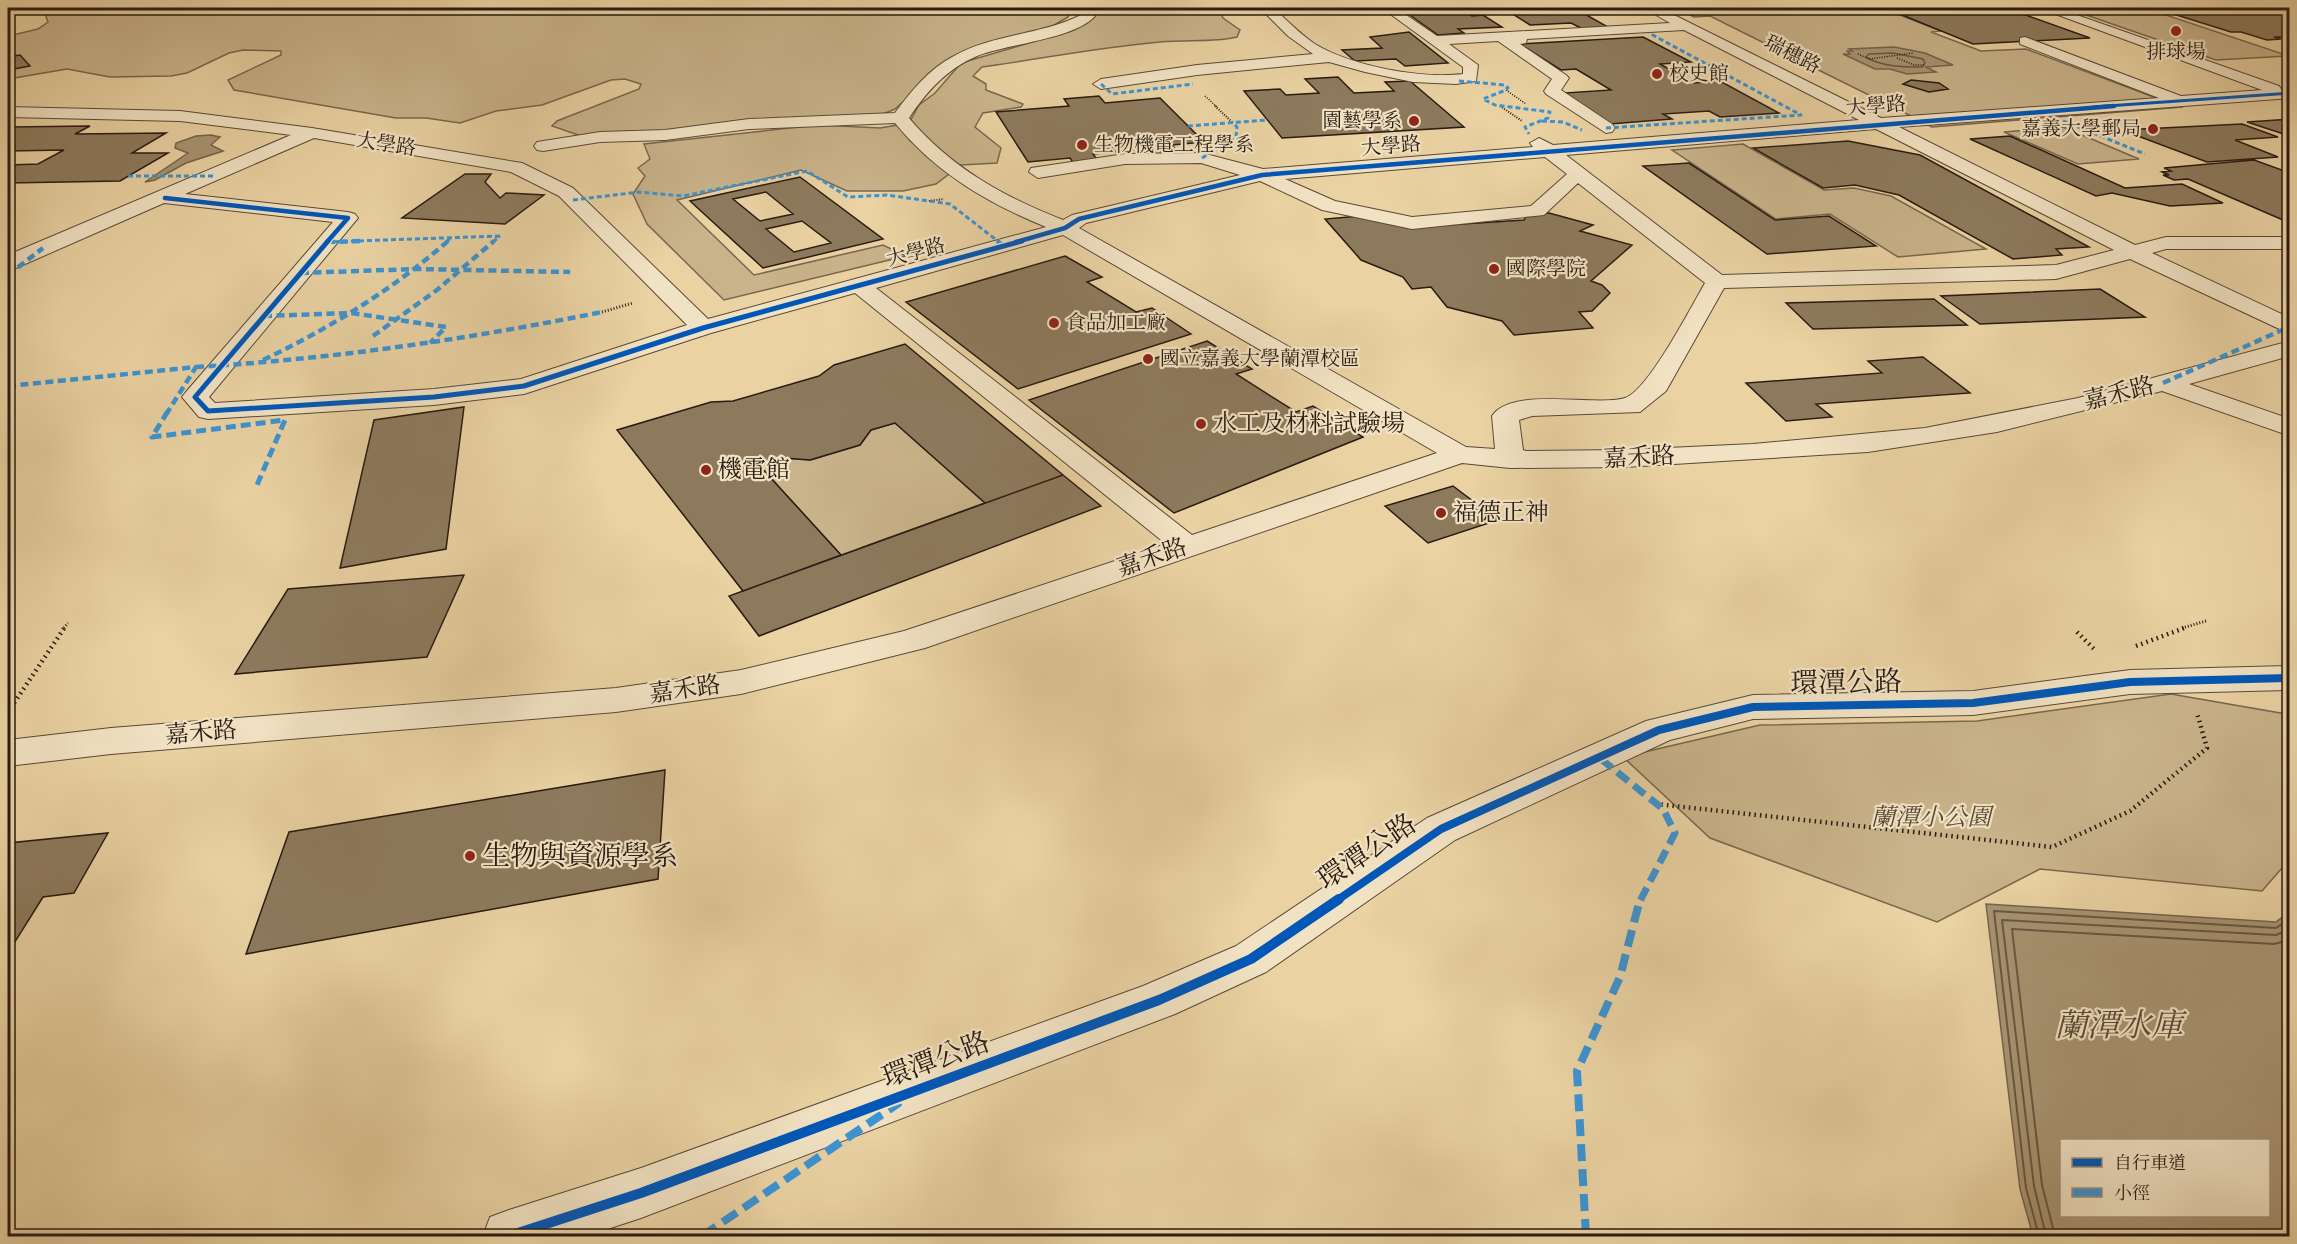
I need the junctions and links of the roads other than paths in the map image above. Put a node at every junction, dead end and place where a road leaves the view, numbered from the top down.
1 (1084, 8) edge
2 (1266, 8) edge
3 (1388, 8) edge
4 (1651, 8) edge
5 (2046, 8) edge
6 (1621, 18) dead end
7 (1687, 26) junction
8 (1640, 28) junction
9 (1435, 40) junction
10 (2025, 41) dead end
11 (1331, 57) junction
12 (1101, 84) dead end
13 (2288, 96) edge
14 (2181, 101) junction
15 (8, 112) edge
16 (900, 118) junction
17 (1882, 123) junction
18 (1902, 128) junction
19 (312, 133) junction
20 (543, 146) dead end
21 (1555, 155) junction
22 (1038, 172) dead end
23 (1578, 174) junction
24 (1269, 179) junction
25 (165, 198) junction
26 (1065, 228) junction
27 (2289, 243) edge
28 (2130, 251) junction
29 (8, 263) edge
30 (1717, 282) junction
31 (860, 286) junction
32 (2289, 327) edge
33 (703, 328) junction
34 (2289, 348) edge
35 (2163, 383) junction
36 (2289, 428) edge
37 (1460, 455) junction
38 (1510, 460) junction
39 (1187, 546) junction
40 (2289, 678) edge
41 (8, 753) edge
42 (509, 1236) edge

1 - 16 street
2 - 11 street
3 - 9 street
4 - 7 street, 瑞穗路
5 - 13 street
6 - 8 street
7 - 8 street
7 - 17 street, 瑞穗路
7 - 18 street
8 - 9 street
8 - 21 street
9 - 11 street
10 - 14 street
11 - 12 street
13 - 14 street, 大學路
13 - 18 street
14 - 18 street, 大學路
15 - 19 street, 大學路
16 - 20 street
16 - 26 street
17 - 18 street, 瑞穗路
17 - 21 street, 大學路
18 - 21 street
18 - 28 street
19 - 25 street
19 - 33 street, 大學路
21 - 23 street
21 - 24 street
22 - 24 street
23 - 24 street
23 - 30 street
24 - 26 street
25 - 29 street
25 - 33 street, 大學路
26 - 31 street, 大學路
26 - 37 street
27 - 28 street
28 - 30 street
28 - 32 street
30 - 38 street
31 - 33 street, 大學路
31 - 39 street
34 - 35 street, 嘉禾路
35 - 36 street
35 - 38 street, 嘉禾路
37 - 38 street, 嘉禾路
37 - 39 street, 嘉禾路
39 - 41 street, 嘉禾路
40 - 42 street, 環潭公路

